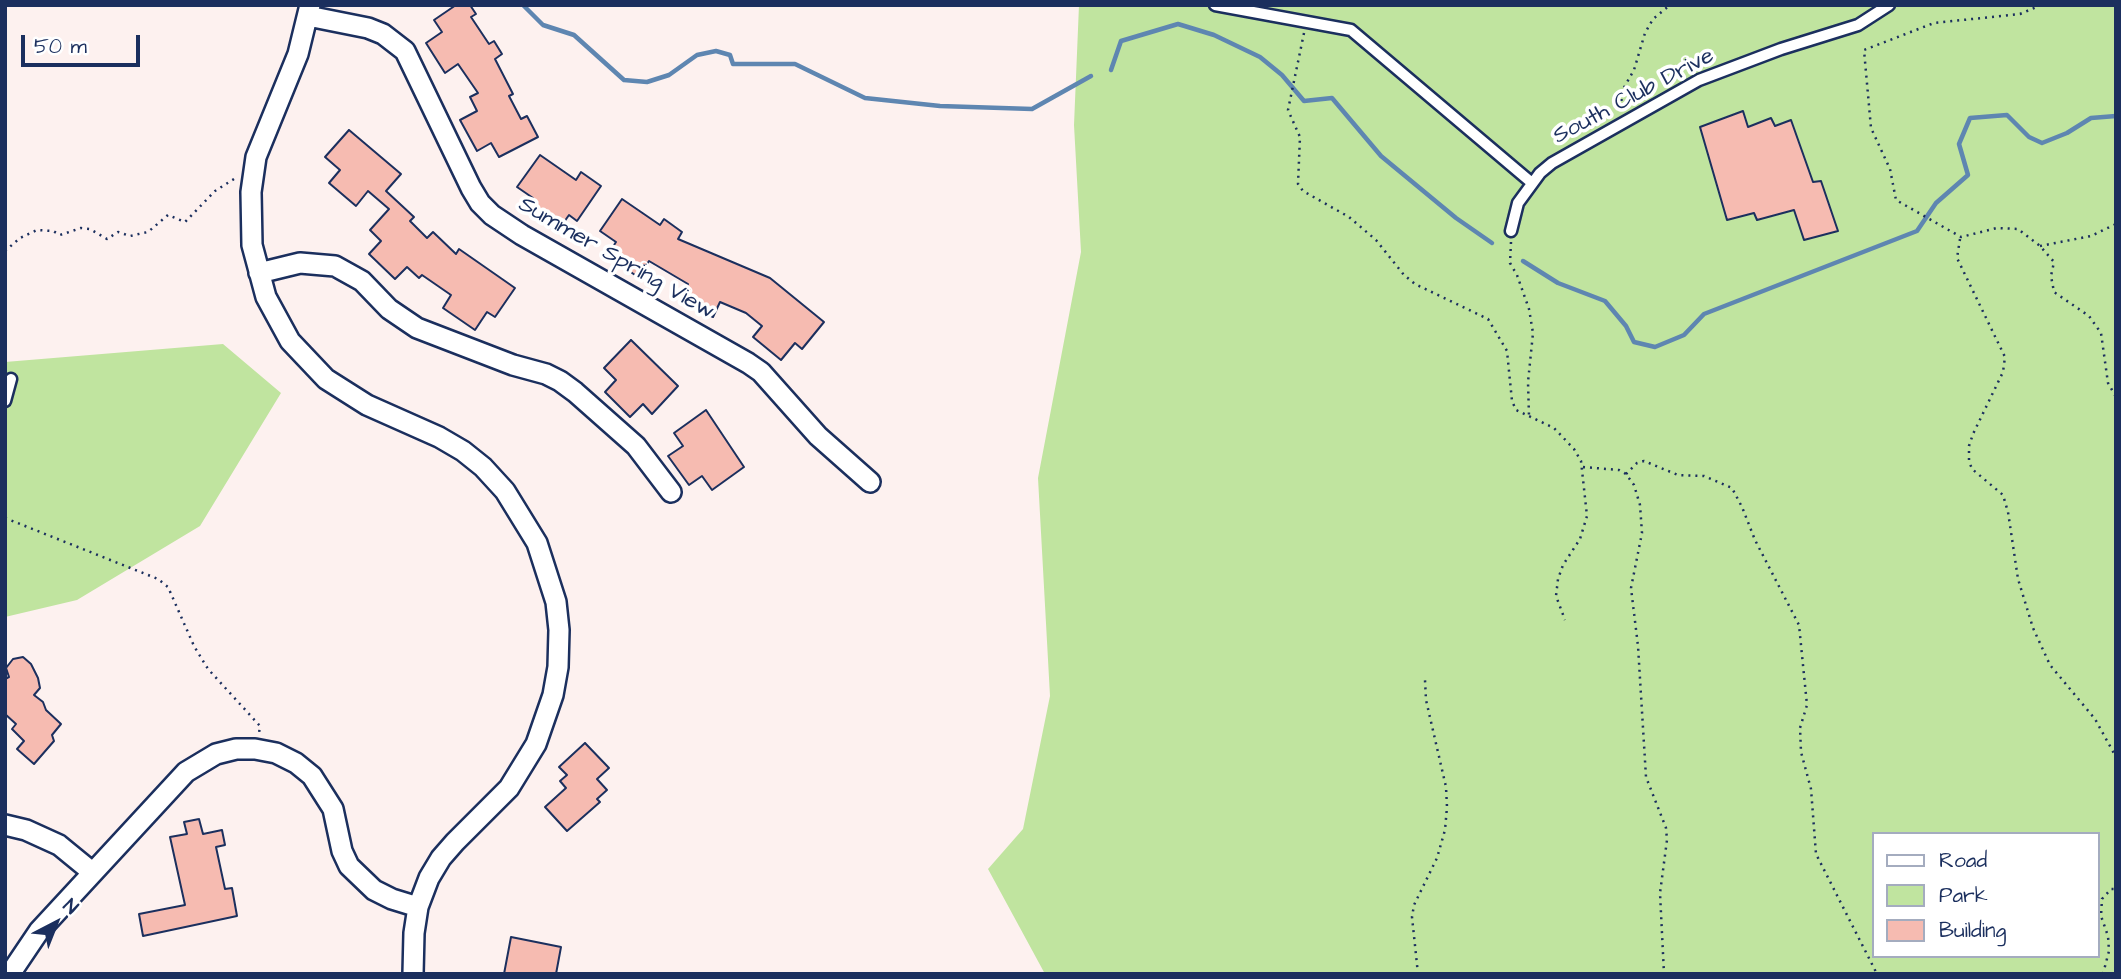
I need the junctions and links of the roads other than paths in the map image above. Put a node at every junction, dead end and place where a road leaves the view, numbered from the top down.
1 (1215, 5) edge
2 (1889, 5) edge
3 (309, 11) edge
4 (1532, 183) junction
5 (1511, 231) road end
6 (259, 273) junction
7 (11, 379) dead end
8 (5, 401) edge
9 (870, 482) dead end
10 (671, 492) dead end
11 (5, 825) edge
12 (92, 872) junction
13 (418, 907) junction
14 (10, 974) edge
15 (412, 974) edge

1 - 4 lane
2 - 4 lane, South Club Drive
3 - 6 street
3 - 9 street, Summer Spring View
4 - 5 lane, South Club Drive
6 - 10 street
6 - 13 street
7 - 8 lane
11 - 12 street
12 - 13 street
12 - 14 street
13 - 15 street

